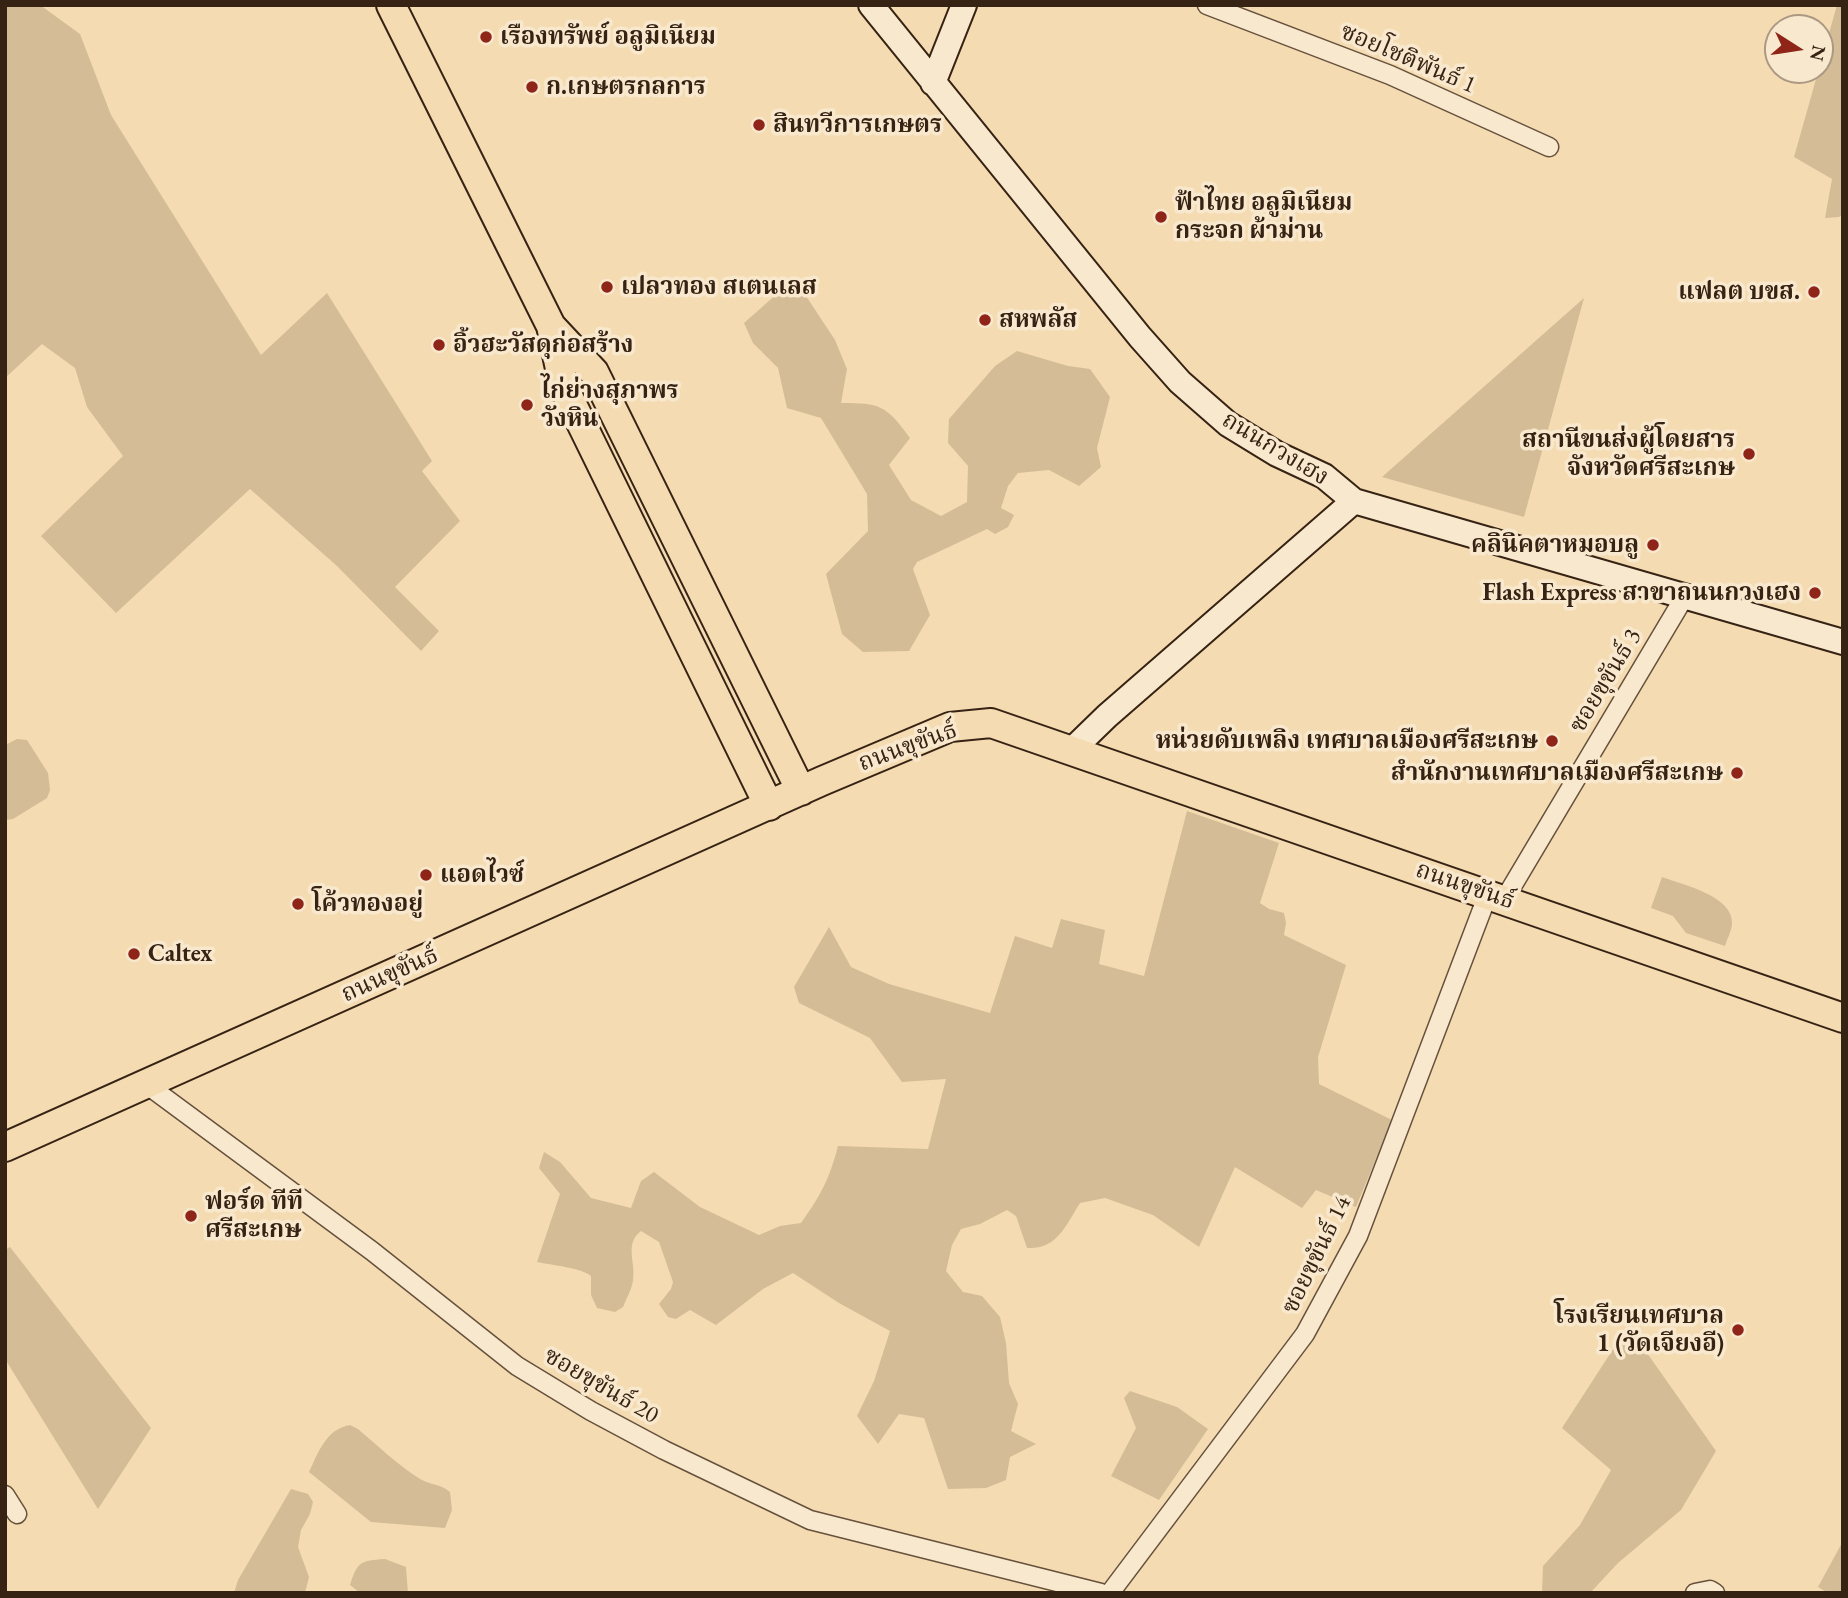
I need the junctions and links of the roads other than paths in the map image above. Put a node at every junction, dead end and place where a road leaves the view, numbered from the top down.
1 (391, 5) edge
2 (871, 5) edge
3 (964, 5) edge
4 (1207, 5) edge
5 (933, 83) junction
6 (1549, 148) dead end
7 (551, 326) junction
8 (1354, 500) junction
9 (1685, 596) junction
10 (1843, 642) edge
11 (1072, 750) junction
12 (801, 791) junction
13 (769, 806) junction
14 (1496, 897) junction
15 (1843, 1018) edge
16 (146, 1084) junction
17 (5, 1147) edge
18 (5, 1495) edge
19 (17, 1514) dead end
20 (1101, 1593) edge
21 (1110, 1593) edge
22 (1695, 1593) edge
23 (1715, 1593) edge

1 - 7 main road
2 - 5 street, ถนนกวงเฮง
3 - 5 street
4 - 6 street, ซอยโชติพันธ์ 1
5 - 8 street, ถนนกวงเฮง
7 - 12 main road
7 - 13 main road
8 - 9 street, ถนนกวงเฮง
8 - 11 street
9 - 10 street, ถนนกวงเฮง
9 - 14 street, ซอยขุขันธ์ 3
11 - 12 main road, ถนนขุขันธ์
11 - 14 main road, ถนนขุขันธ์
12 - 13 main road, ถนนขุขันธ์
13 - 16 main road, ถนนขุขันธ์
14 - 15 main road, ถนนขุขันธ์
14 - 21 street, ซอยขุขันธ์ 14
16 - 17 main road, ถนนขุขันธ์
16 - 20 street, ซอยขุขันธ์ 20
18 - 19 street
22 - 23 street

